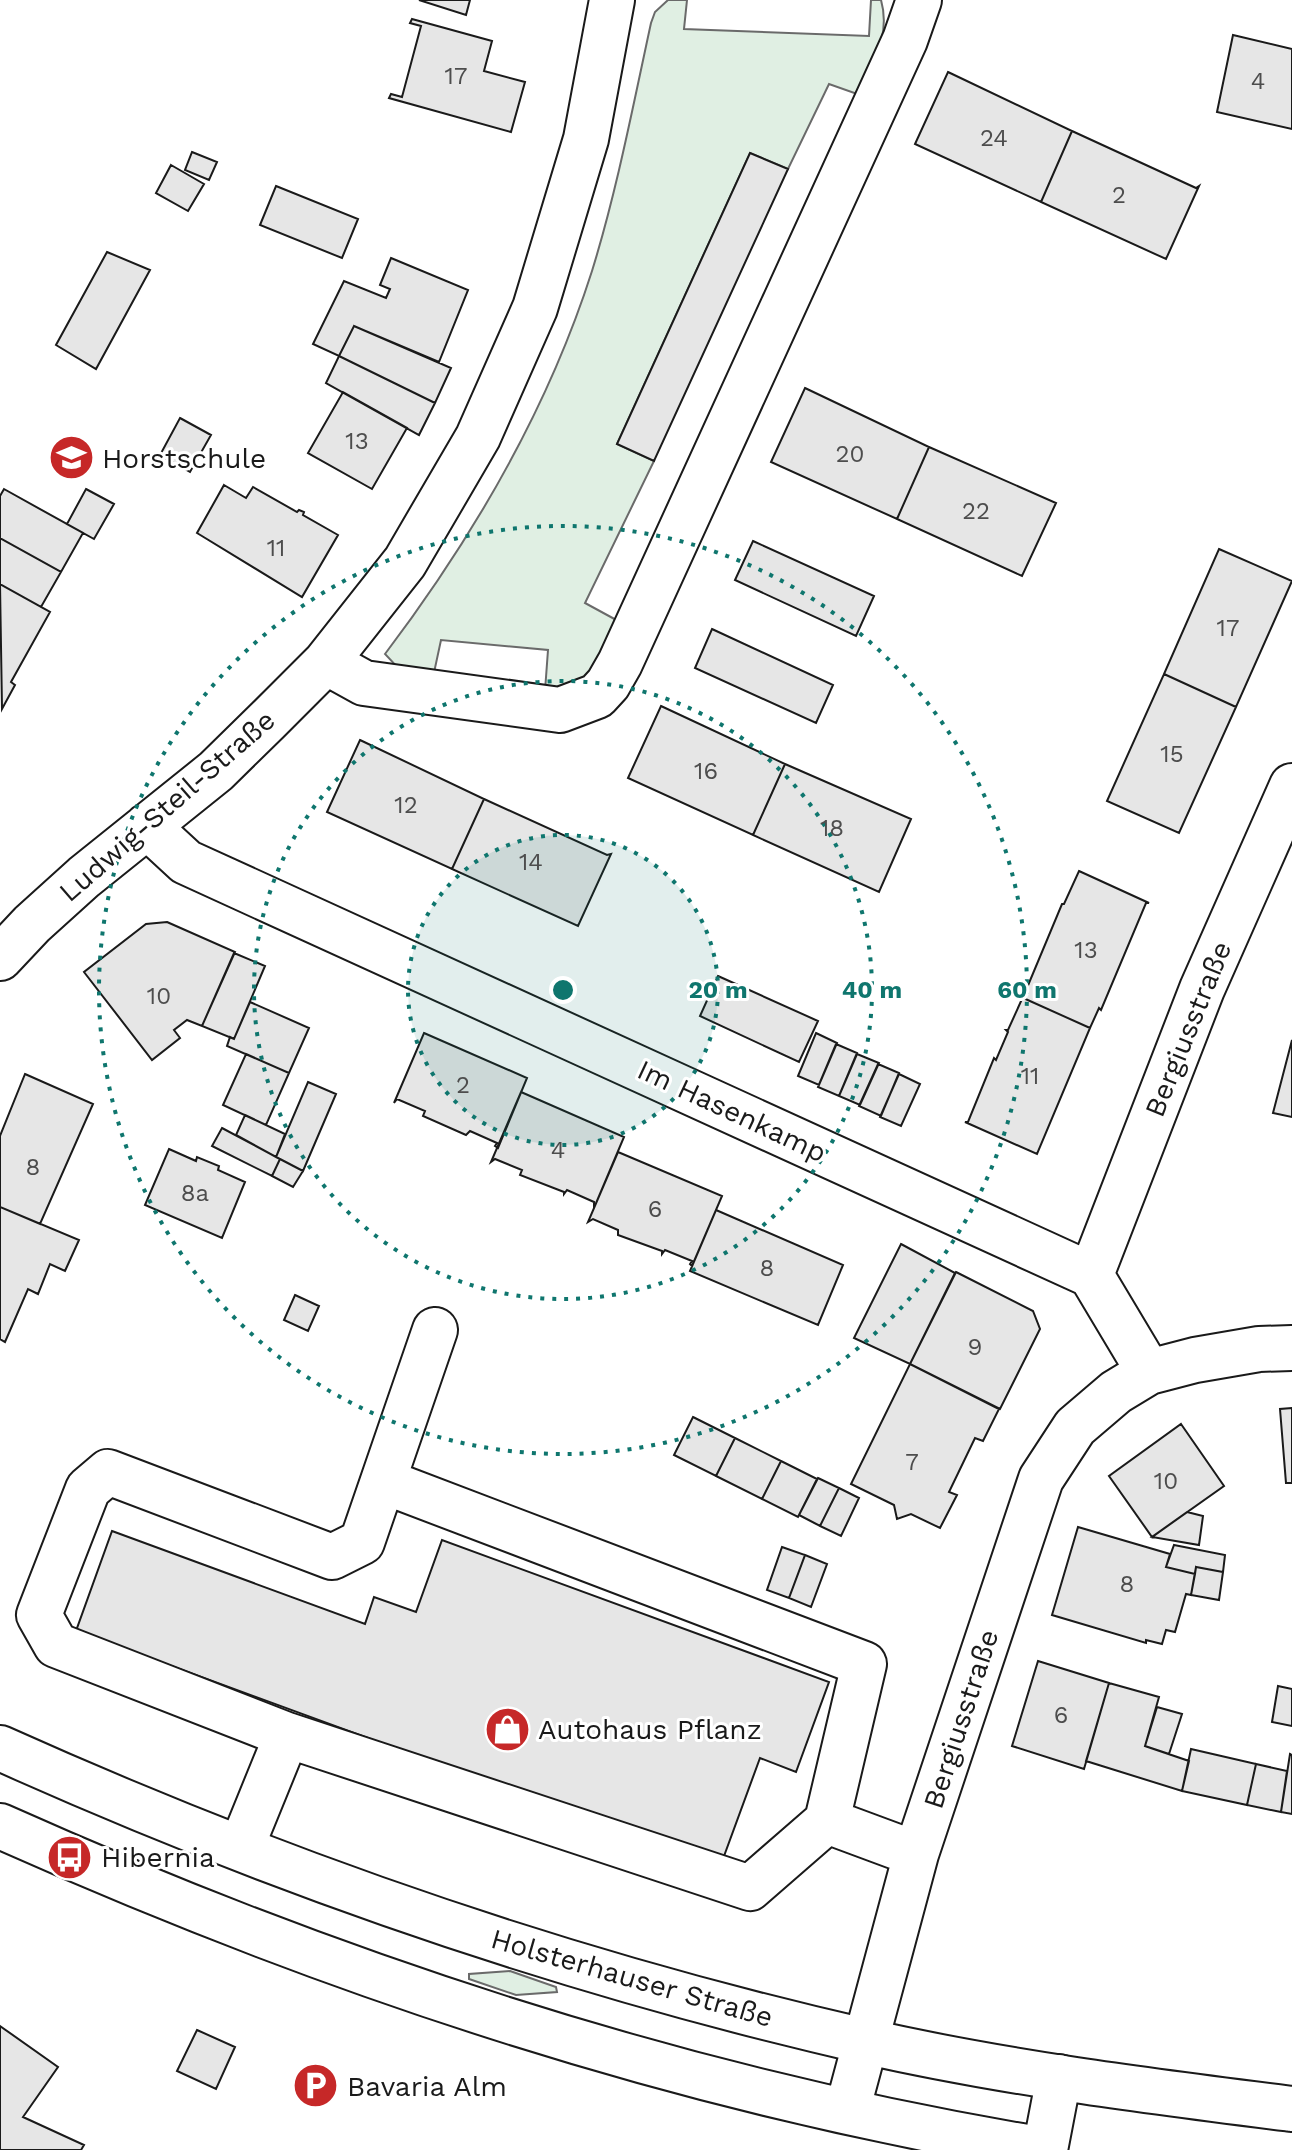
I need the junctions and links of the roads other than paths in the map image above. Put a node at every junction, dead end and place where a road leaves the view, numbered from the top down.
1 (612, 0) edge
2 (919, 0) edge
3 (326, 662) junction
4 (1292, 786) edge
5 (147, 826) junction
6 (0, 958) edge
7 (1091, 1275) junction
8 (435, 1330) dead end
9 (1292, 1348) edge
10 (1149, 1372) junction
11 (383, 1481) junction
12 (287, 1735) junction
13 (0, 1748) edge
14 (827, 1821) junction
15 (0, 1826) edge
16 (241, 1848) junction
17 (916, 1854) junction
18 (866, 2041) junction
19 (1059, 2077) junction
20 (1292, 2109) edge
21 (847, 2111) junction
22 (1045, 2150) edge

1 - 3 street, Ludwig-Steil-Straße
2 - 3 street
3 - 5 street, Ludwig-Steil-Straße
4 - 7 street, Bergiusstraße
5 - 6 street, Ludwig-Steil-Straße
5 - 7 street, Im Hasenkamp
7 - 10 street
8 - 11 street
9 - 10 street
10 - 17 street, Bergiusstraße
11 - 12 street
11 - 14 street
12 - 14 street
12 - 16 street
13 - 16 street, Holsterhauser Straße
14 - 17 street
15 - 21 street
16 - 18 street, Holsterhauser Straße
17 - 18 street, Bergiusstraße
18 - 19 street, Holsterhauser Straße
18 - 21 street, Bergiusstraße
19 - 20 street, Holsterhauser Straße
19 - 22 street
21 - 22 street

